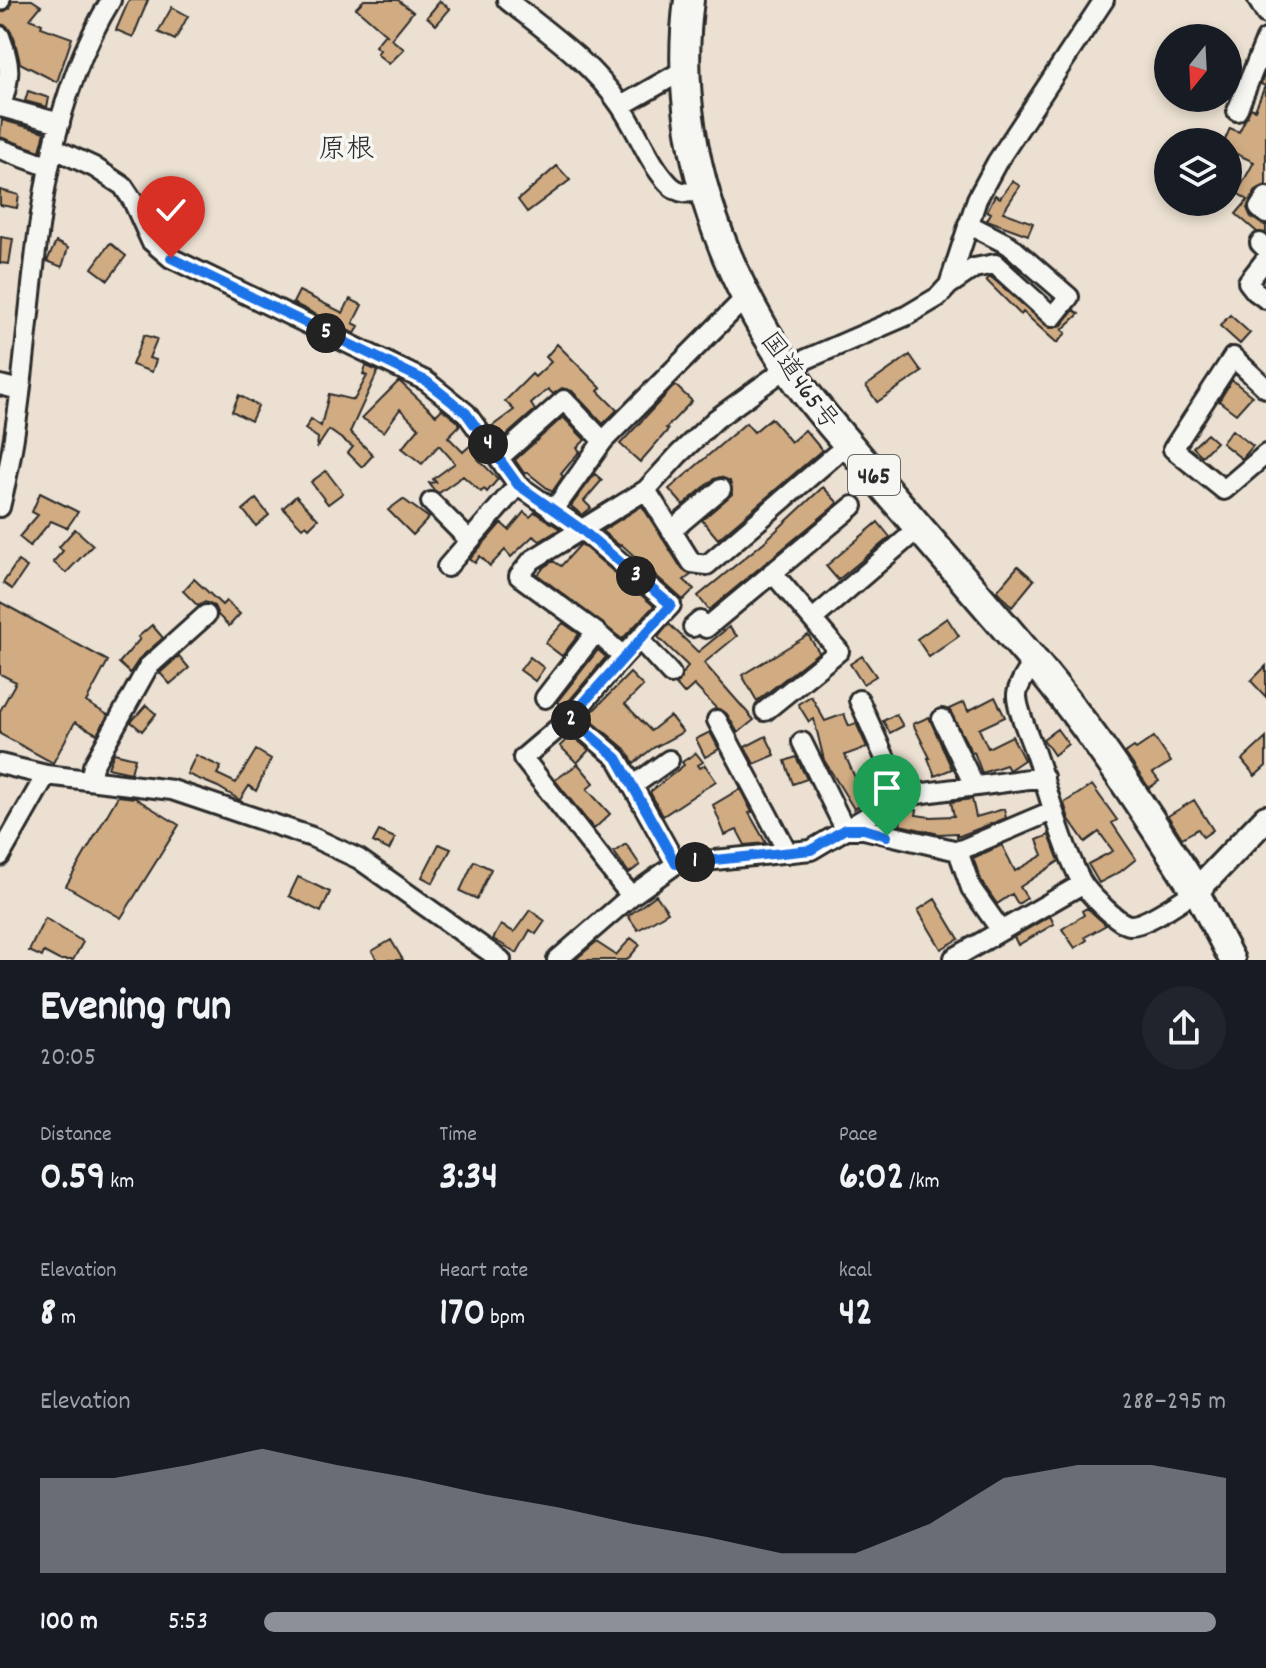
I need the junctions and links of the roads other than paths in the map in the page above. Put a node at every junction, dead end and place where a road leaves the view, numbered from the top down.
1 (111, 0) edge
2 (507, 0) edge
3 (689, 0) edge
4 (1104, 0) edge
5 (1258, 0) edge
6 (1266, 14) edge
7 (0, 36) edge
8 (1266, 39) edge
9 (684, 70) junction
10 (1242, 99) edge
11 (621, 106) junction
12 (60, 123) junction
13 (0, 149) edge
14 (50, 157) junction
15 (703, 191) junction
16 (1266, 197) edge
17 (1266, 214) edge
18 (968, 224) junction
19 (1264, 250) edge
20 (949, 285) junction
21 (745, 298) junction
22 (1266, 299) edge
23 (788, 367) junction
24 (0, 385) edge
25 (1266, 388) edge
26 (20, 390) junction
27 (603, 441) junction
28 (1266, 454) edge
29 (835, 455) dead end
30 (499, 458) junction
31 (518, 485) junction
32 (721, 489) dead end
33 (646, 490) junction
34 (431, 502) dead end
35 (853, 506) dead end
36 (0, 507) edge
37 (553, 511) junction
38 (919, 528) junction
39 (581, 529) junction
40 (672, 530) junction
41 (469, 540) junction
42 (447, 567) dead end
43 (772, 572) junction
44 (206, 615) dead end
45 (813, 619) junction
46 (693, 627) dead end
47 (596, 632) junction
48 (639, 639) junction
49 (623, 656) junction
50 (1034, 661) junction
51 (671, 674) dead end
52 (545, 698) dead end
53 (859, 700) dead end
54 (765, 711) dead end
55 (570, 718) junction
56 (942, 719) dead end
57 (717, 720) dead end
58 (802, 742) dead end
59 (669, 760) dead end
60 (0, 764) edge
61 (46, 775) junction
62 (1044, 777) junction
63 (90, 780) junction
64 (634, 785) junction
65 (974, 785) junction
66 (902, 796) junction
67 (1052, 811) junction
68 (1266, 818) edge
69 (845, 829) junction
70 (958, 851) junction
71 (788, 853) junction
72 (0, 856) edge
73 (676, 864) junction
74 (1082, 884) junction
75 (1196, 891) junction
76 (631, 896) junction
77 (1000, 929) junction
78 (492, 958) edge
79 (954, 958) dead end
80 (557, 960) edge
81 (1232, 960) edge

1 - 12 street
2 - 11 street
3 - 9 highway, 国道465号 / 465
4 - 18 street
5 - 6 street
7 - 12 street
8 - 10 street
9 - 11 street
9 - 15 highway, 国道465号 / 465
11 - 15 street
12 - 14 street
13 - 14 street
14 - 26 street
14 - 30 street
15 - 21 highway, 国道465号 / 465
16 - 17 street
18 - 20 street
18 - 20 street
19 - 22 street
20 - 23 street
21 - 23 highway, 国道465号 / 465
21 - 27 street
23 - 33 street
23 - 38 highway, 国道465号 / 465
24 - 26 street
25 - 28 street
26 - 36 street
27 - 30 street
27 - 37 street
29 - 40 street
30 - 31 street
31 - 37 street
31 - 41 street
32 - 40 street
33 - 39 street
33 - 40 street
34 - 41 street
35 - 43 street
37 - 39 street
38 - 45 street
38 - 50 highway, 国道465号 / 465
39 - 47 street
39 - 48 street
41 - 42 street
43 - 45 street
43 - 46 street
44 - 63 street
45 - 54 street
47 - 49 street
47 - 52 street
48 - 49 street
48 - 51 street
49 - 55 street
50 - 62 street
50 - 75 highway, 国道465号 / 465
53 - 66 street
55 - 64 street
55 - 76 street
56 - 65 street
57 - 71 street
58 - 69 street
59 - 64 street
60 - 61 street
61 - 63 street
61 - 72 street
62 - 65 street
62 - 67 street
63 - 78 street
64 - 73 street
65 - 66 street
66 - 69 street
67 - 70 street
67 - 74 street
68 - 75 main road
69 - 70 street
69 - 71 street
70 - 77 street
71 - 73 street
73 - 76 street
74 - 75 street
74 - 77 street
75 - 81 main road
76 - 80 street
77 - 79 street

